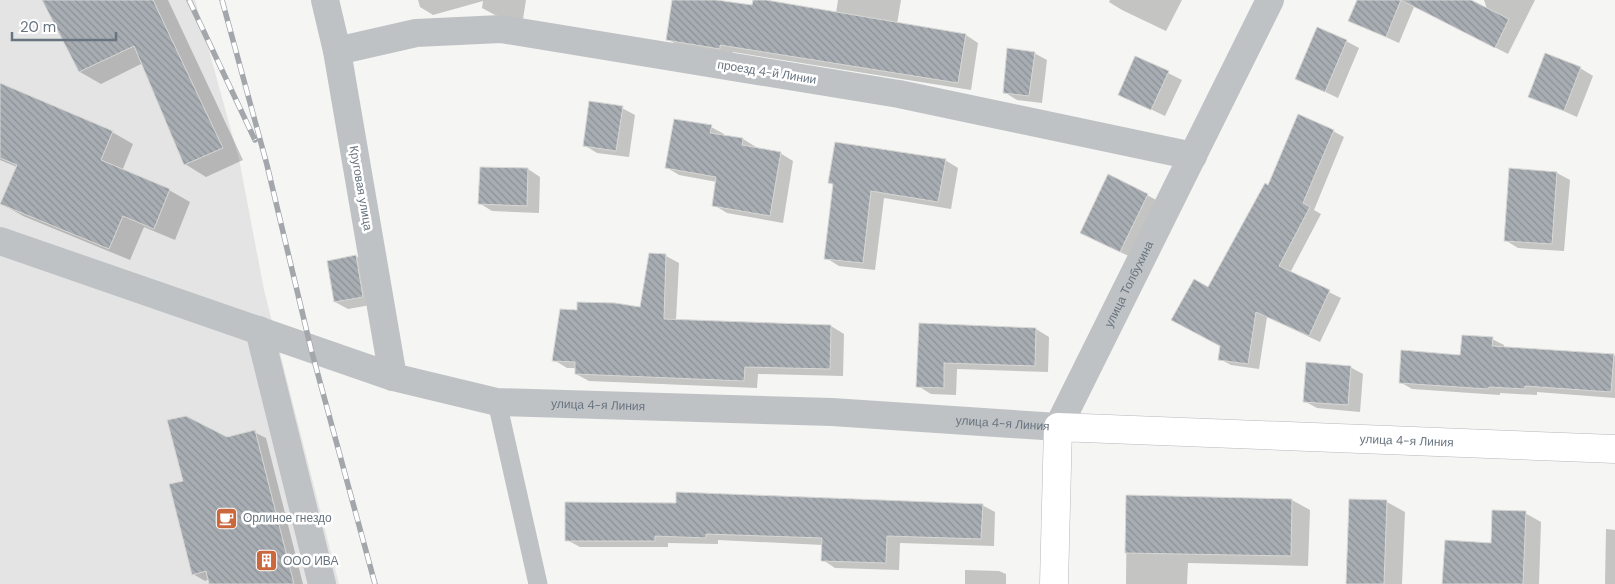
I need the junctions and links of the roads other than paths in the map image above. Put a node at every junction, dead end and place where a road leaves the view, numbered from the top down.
1 (325, 0) edge
2 (1270, 0) edge
3 (338, 51) junction
4 (1193, 156) junction
5 (0, 241) edge
6 (258, 330) junction
7 (393, 377) junction
8 (497, 402) junction
9 (1058, 427) junction
10 (1615, 449) edge
11 (322, 584) edge
12 (538, 584) edge
13 (1054, 584) edge

1 - 3 street, Круговая улица
2 - 4 street, улица Толбухина
3 - 4 street, проезд 4-й Линии
3 - 7 street, Круговая улица
4 - 9 street, улица Толбухина
5 - 6 street, улица 4-я Линия
6 - 7 street, улица 4-я Линия
6 - 11 street
7 - 8 street, улица 4-я Линия
8 - 9 street, улица 4-я Линия
8 - 12 lane
9 - 10 street, улица 4-я Линия
9 - 13 street, улица Толбухина

